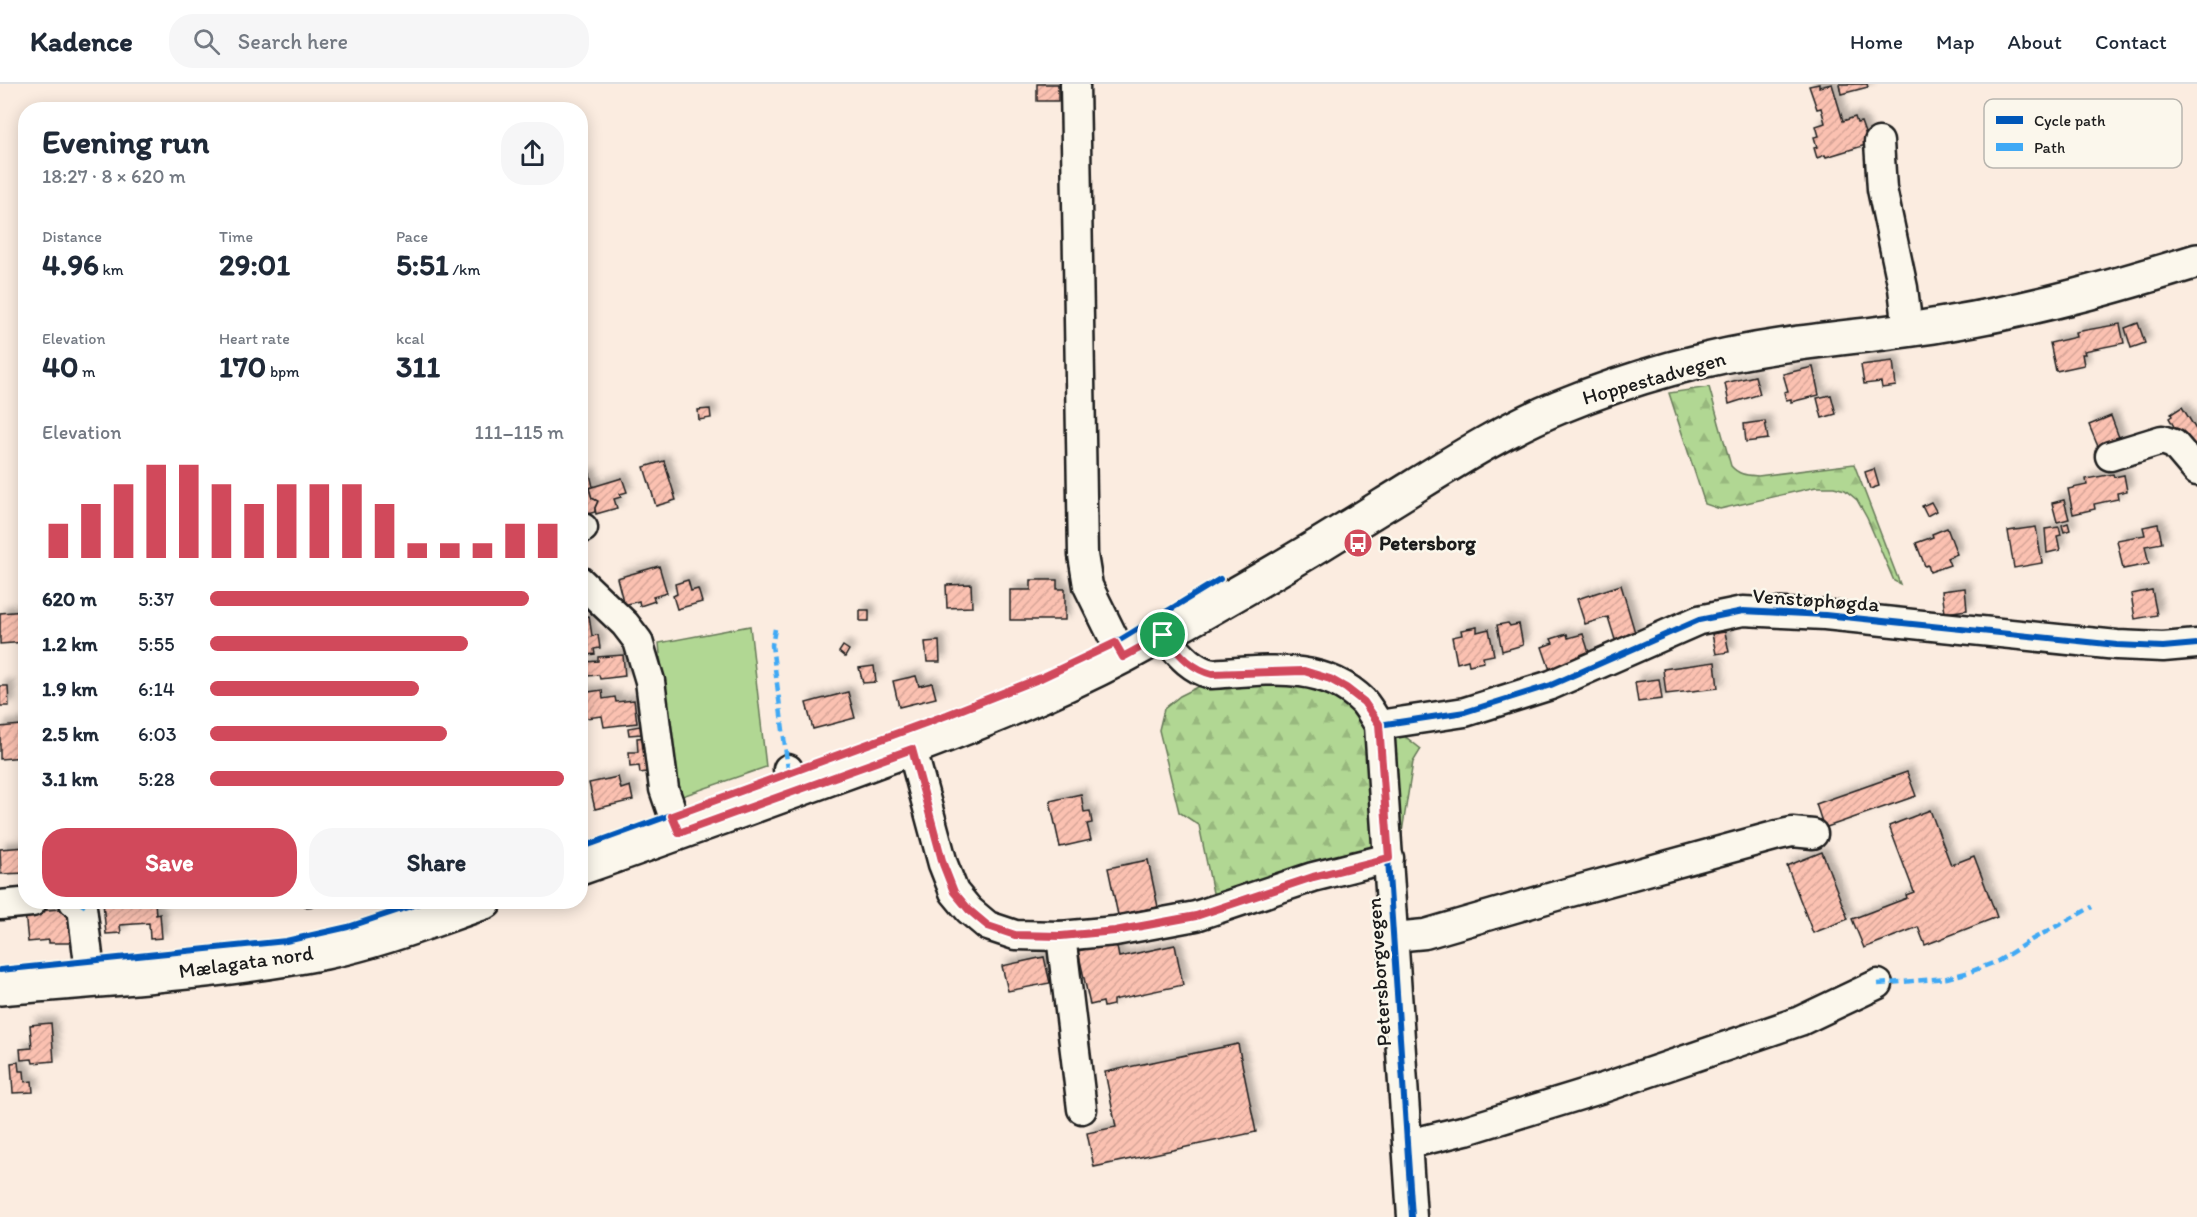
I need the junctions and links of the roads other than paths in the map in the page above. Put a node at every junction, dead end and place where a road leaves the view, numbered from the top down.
1 (1075, 84) edge
2 (1879, 142) dead end
3 (2197, 261) edge
4 (1908, 330) junction
5 (2110, 456) dead end
6 (2197, 471) edge
7 (588, 589) edge
8 (1163, 635) junction
9 (2197, 644) edge
10 (1123, 657) junction
11 (1379, 724) junction
12 (912, 749) junction
13 (679, 833) junction
14 (1813, 834) dead end
15 (1389, 858) junction
16 (588, 865) edge
17 (18, 903) edge
18 (0, 905) edge
19 (82, 909) edge
20 (464, 909) edge
21 (1061, 936) junction
22 (1393, 937) junction
23 (91, 980) junction
24 (1878, 984) dead end
25 (0, 988) edge
26 (1082, 1109) dead end
27 (1408, 1144) junction
28 (1413, 1217) edge

1 - 10 street
2 - 4 street
3 - 4 main road, Hoppestadvegen
4 - 8 main road, Hoppestadvegen
5 - 6 street
7 - 13 street
8 - 10 main road
8 - 11 street
9 - 11 street, Venstøphøgda
10 - 12 main road
11 - 15 street, Petersborgvegen
12 - 13 main road
12 - 21 street
13 - 16 main road
14 - 22 street
15 - 21 street
15 - 22 street, Petersborgvegen
17 - 18 street
19 - 23 street
20 - 23 main road, Mælagata nord
21 - 26 street
22 - 27 street, Petersborgvegen
23 - 25 main road, Mælagata nord
24 - 27 street
27 - 28 street, Petersborgvegen

